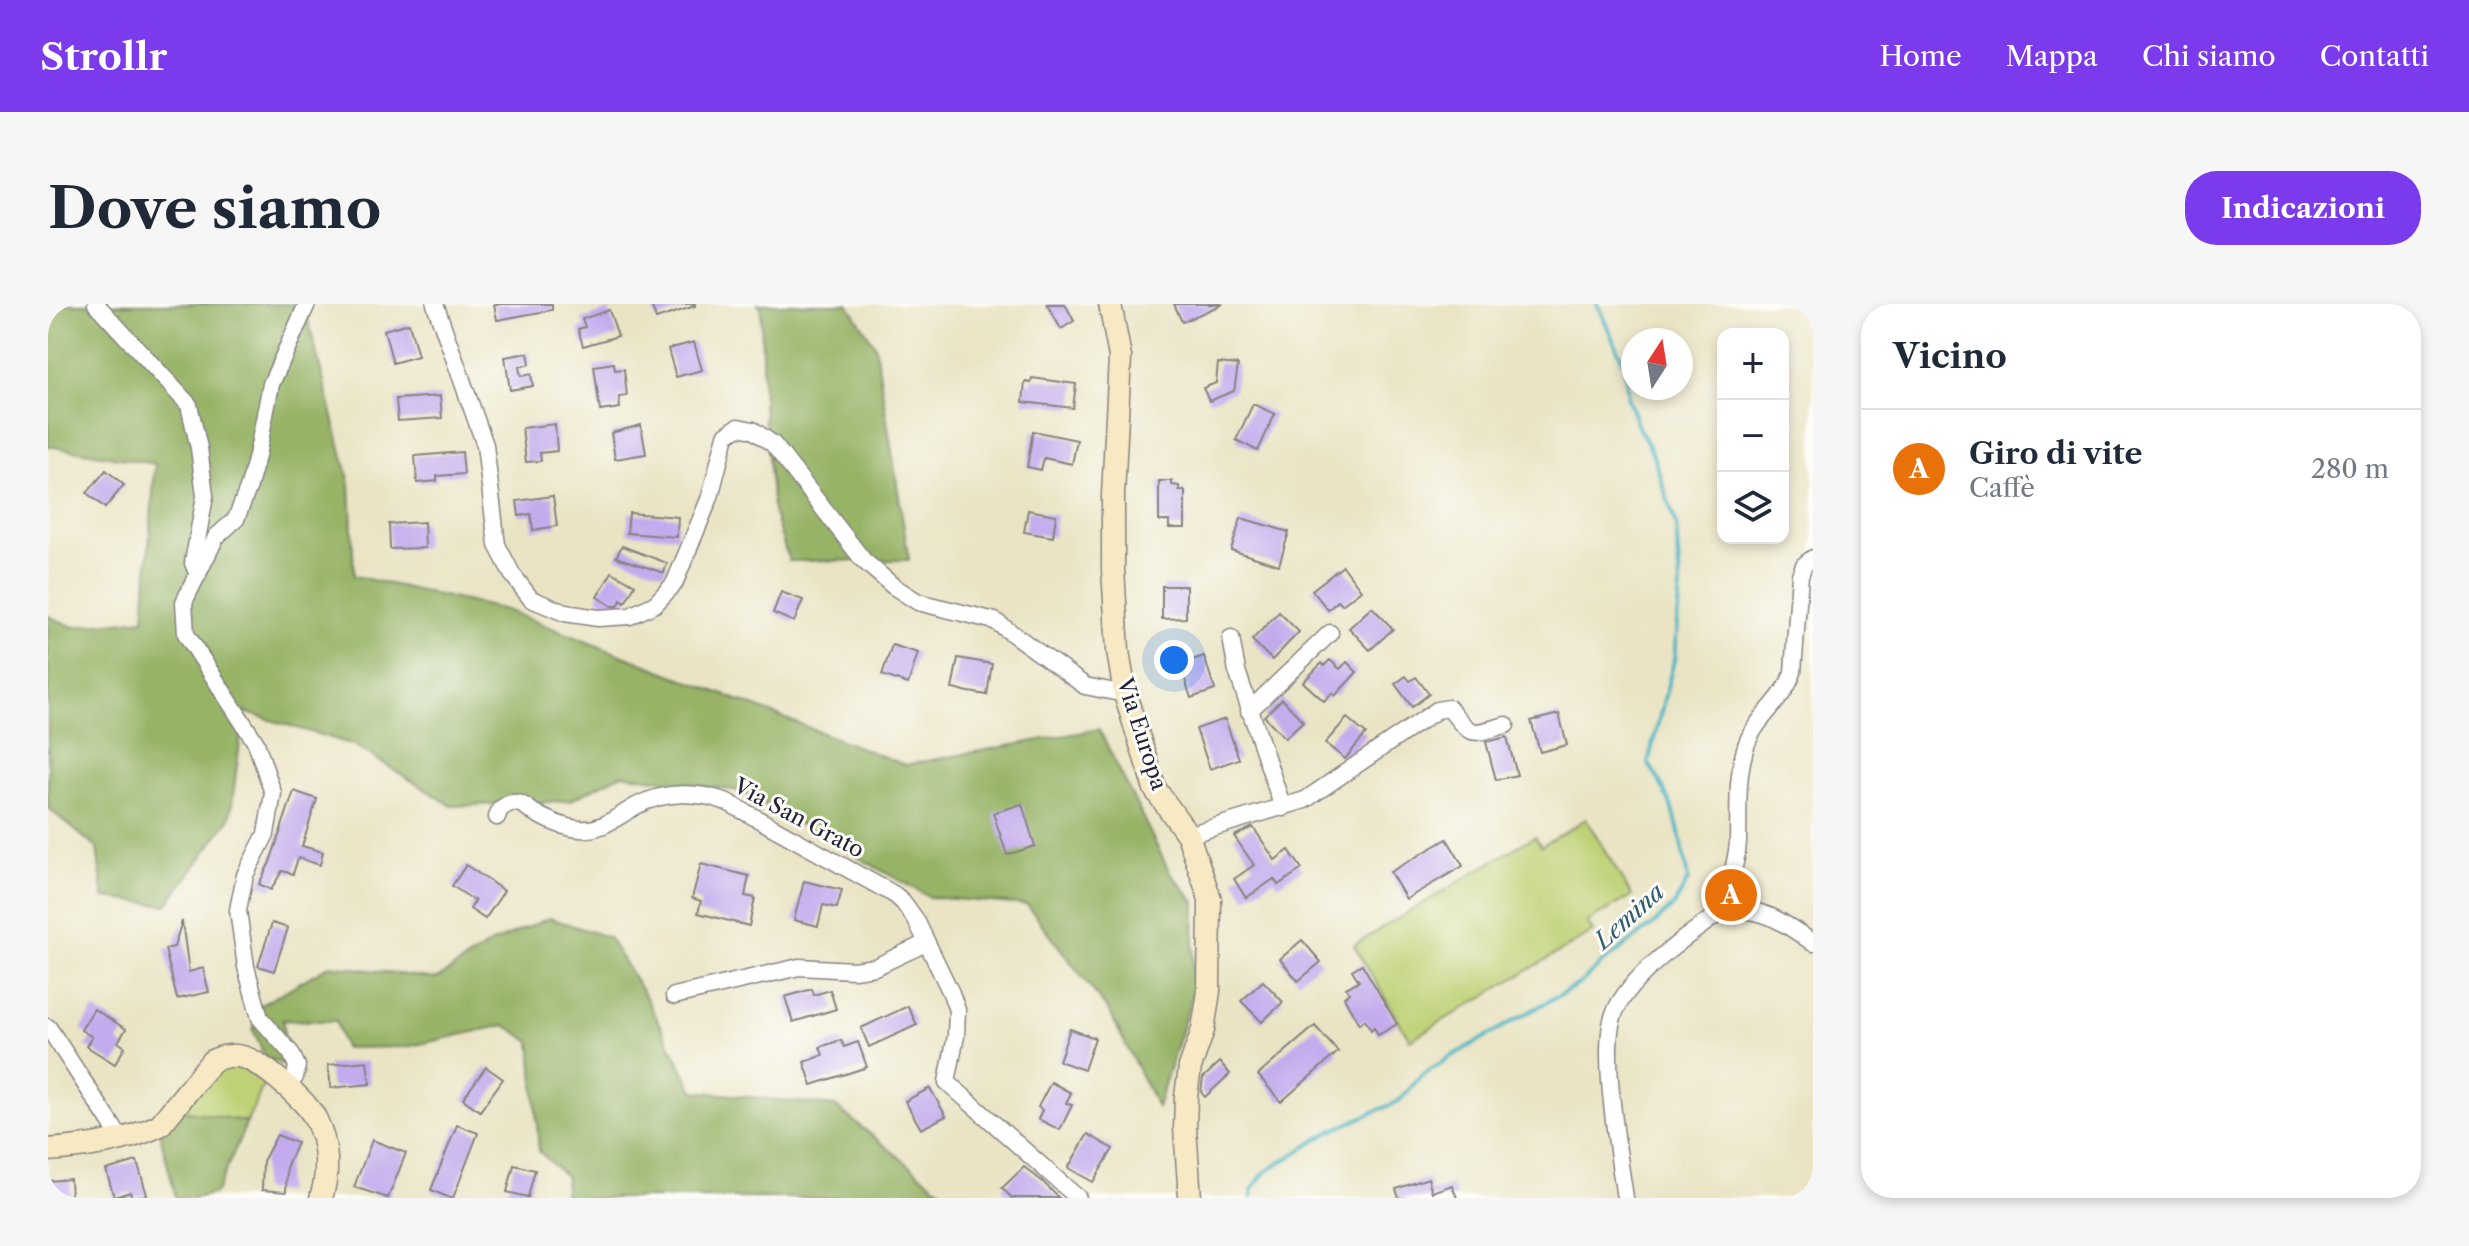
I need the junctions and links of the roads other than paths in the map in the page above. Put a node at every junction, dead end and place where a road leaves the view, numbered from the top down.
1 (96, 304) edge
2 (307, 304) edge
3 (435, 304) edge
4 (1110, 304) edge
5 (1813, 558) edge
6 (198, 575) junction
7 (1330, 633) dead end
8 (1231, 638) dead end
9 (1125, 694) junction
10 (1249, 711) junction
11 (1506, 725) dead end
12 (1283, 808) junction
13 (497, 817) dead end
14 (1188, 835) junction
15 (1721, 912) junction
16 (926, 943) junction
17 (1813, 943) edge
18 (674, 996) dead end
19 (48, 1027) edge
20 (287, 1086) junction
21 (121, 1139) junction
22 (48, 1150) edge
23 (321, 1198) edge
24 (1078, 1198) edge
25 (1190, 1198) edge
26 (1625, 1198) edge

1 - 6 street
2 - 6 street
3 - 9 street
4 - 9 street, Via Europa
5 - 15 street
6 - 20 street
7 - 10 street
8 - 10 street
9 - 14 street, Via Europa
10 - 12 street
11 - 12 street
12 - 14 street
13 - 16 street, Via San Grato
14 - 25 street, Via Europa
15 - 17 street
15 - 26 street
16 - 18 street
16 - 24 street, Via San Grato
19 - 21 street
20 - 21 street
20 - 23 street
21 - 22 street

